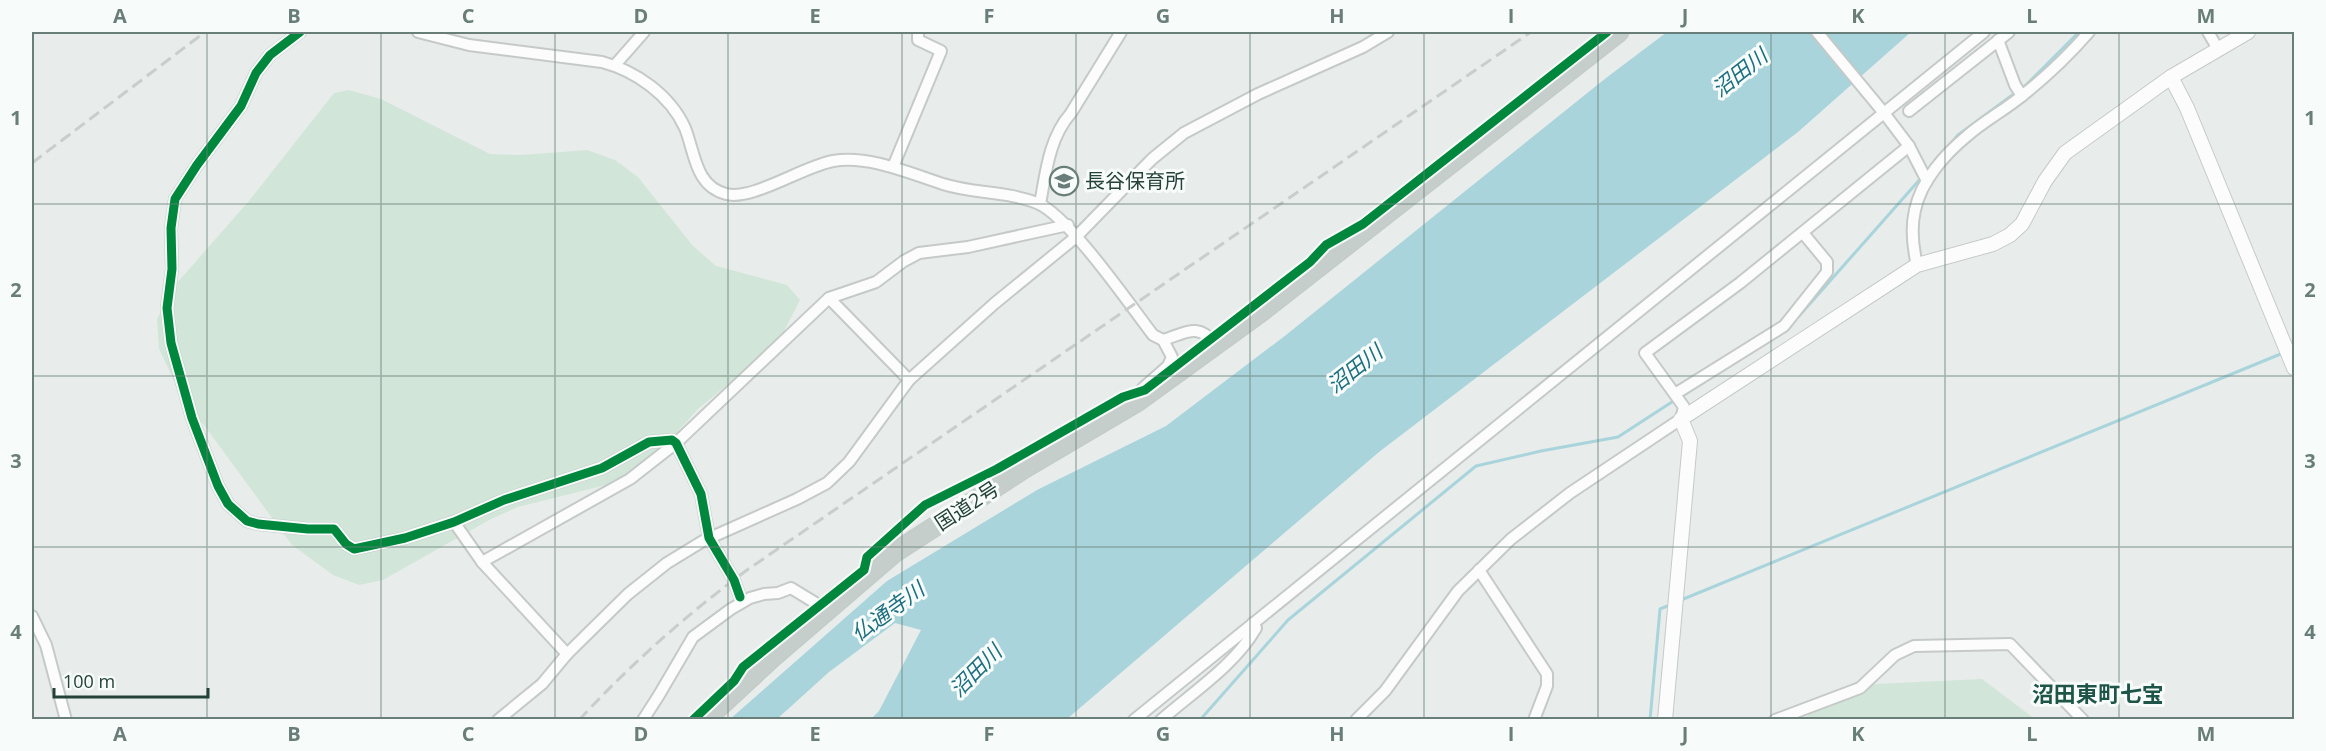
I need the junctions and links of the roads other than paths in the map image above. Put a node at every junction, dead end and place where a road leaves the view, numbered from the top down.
1 (300, 32) edge
2 (418, 32) edge
3 (644, 32) edge
4 (918, 32) edge
5 (1121, 32) edge
6 (1388, 32) edge
7 (1619, 32) edge
8 (1816, 32) edge
9 (1984, 32) edge
10 (2009, 32) edge
11 (2089, 32) edge
12 (2208, 32) edge
13 (2248, 32) edge
14 (1998, 40) junction
15 (2218, 50) junction
16 (615, 65) junction
17 (2172, 77) junction
18 (2022, 96) junction
19 (1881, 110) junction
20 (1909, 111) dead end
21 (1910, 147) junction
22 (893, 167) junction
23 (1927, 181) junction
24 (1040, 204) junction
25 (1068, 225) junction
26 (1803, 233) junction
27 (1076, 237) junction
28 (1917, 265) junction
29 (829, 298) junction
30 (1162, 340) junction
31 (1215, 344) junction
32 (2293, 363) edge
33 (909, 380) junction
34 (1675, 394) junction
35 (1682, 413) junction
36 (1106, 420) junction
37 (676, 443) junction
38 (454, 522) junction
39 (709, 538) junction
40 (482, 562) junction
41 (1479, 570) junction
42 (764, 594) junction
43 (740, 597) junction
44 (827, 610) junction
45 (32, 616) edge
46 (718, 619) junction
47 (1253, 623) junction
48 (567, 654) junction
49 (505, 717) edge
50 (66, 720) edge
51 (643, 720) edge
52 (705, 720) edge
53 (1134, 720) edge
54 (1161, 720) edge
55 (1356, 720) edge
56 (1534, 720) edge
57 (1665, 720) edge
58 (1775, 720) edge
59 (2083, 720) edge

1 - 38 street
2 - 16 street
3 - 16 street
4 - 22 street
5 - 24 street
6 - 27 street
7 - 31 highway, 国道2号
8 - 19 street
9 - 19 street
10 - 14 street
11 - 18 street
12 - 15 street
13 - 15 street
14 - 18 street
14 - 20 street
15 - 17 street
16 - 22 street
17 - 28 street
17 - 32 street
18 - 23 street
19 - 21 street
19 - 47 street
21 - 23 street
21 - 26 street
22 - 24 street
23 - 28 street
24 - 25 street
25 - 27 street
25 - 29 street
26 - 34 street
26 - 34 street
27 - 30 street
27 - 33 street
28 - 35 street
29 - 33 street
29 - 37 street
30 - 31 street
30 - 36 street
31 - 36 highway, 国道2号
33 - 39 street
34 - 35 street
35 - 41 street
35 - 57 street
36 - 44 highway, 国道2号
37 - 38 street
37 - 39 street
37 - 40 street
38 - 40 street
39 - 43 street
39 - 48 street
40 - 48 street
41 - 55 street
41 - 56 street
42 - 43 street
42 - 44 street
42 - 46 street
43 - 46 street
44 - 52 highway, 国道2号
45 - 50 street
46 - 51 street
47 - 53 street
47 - 54 street
48 - 49 street
58 - 59 street

